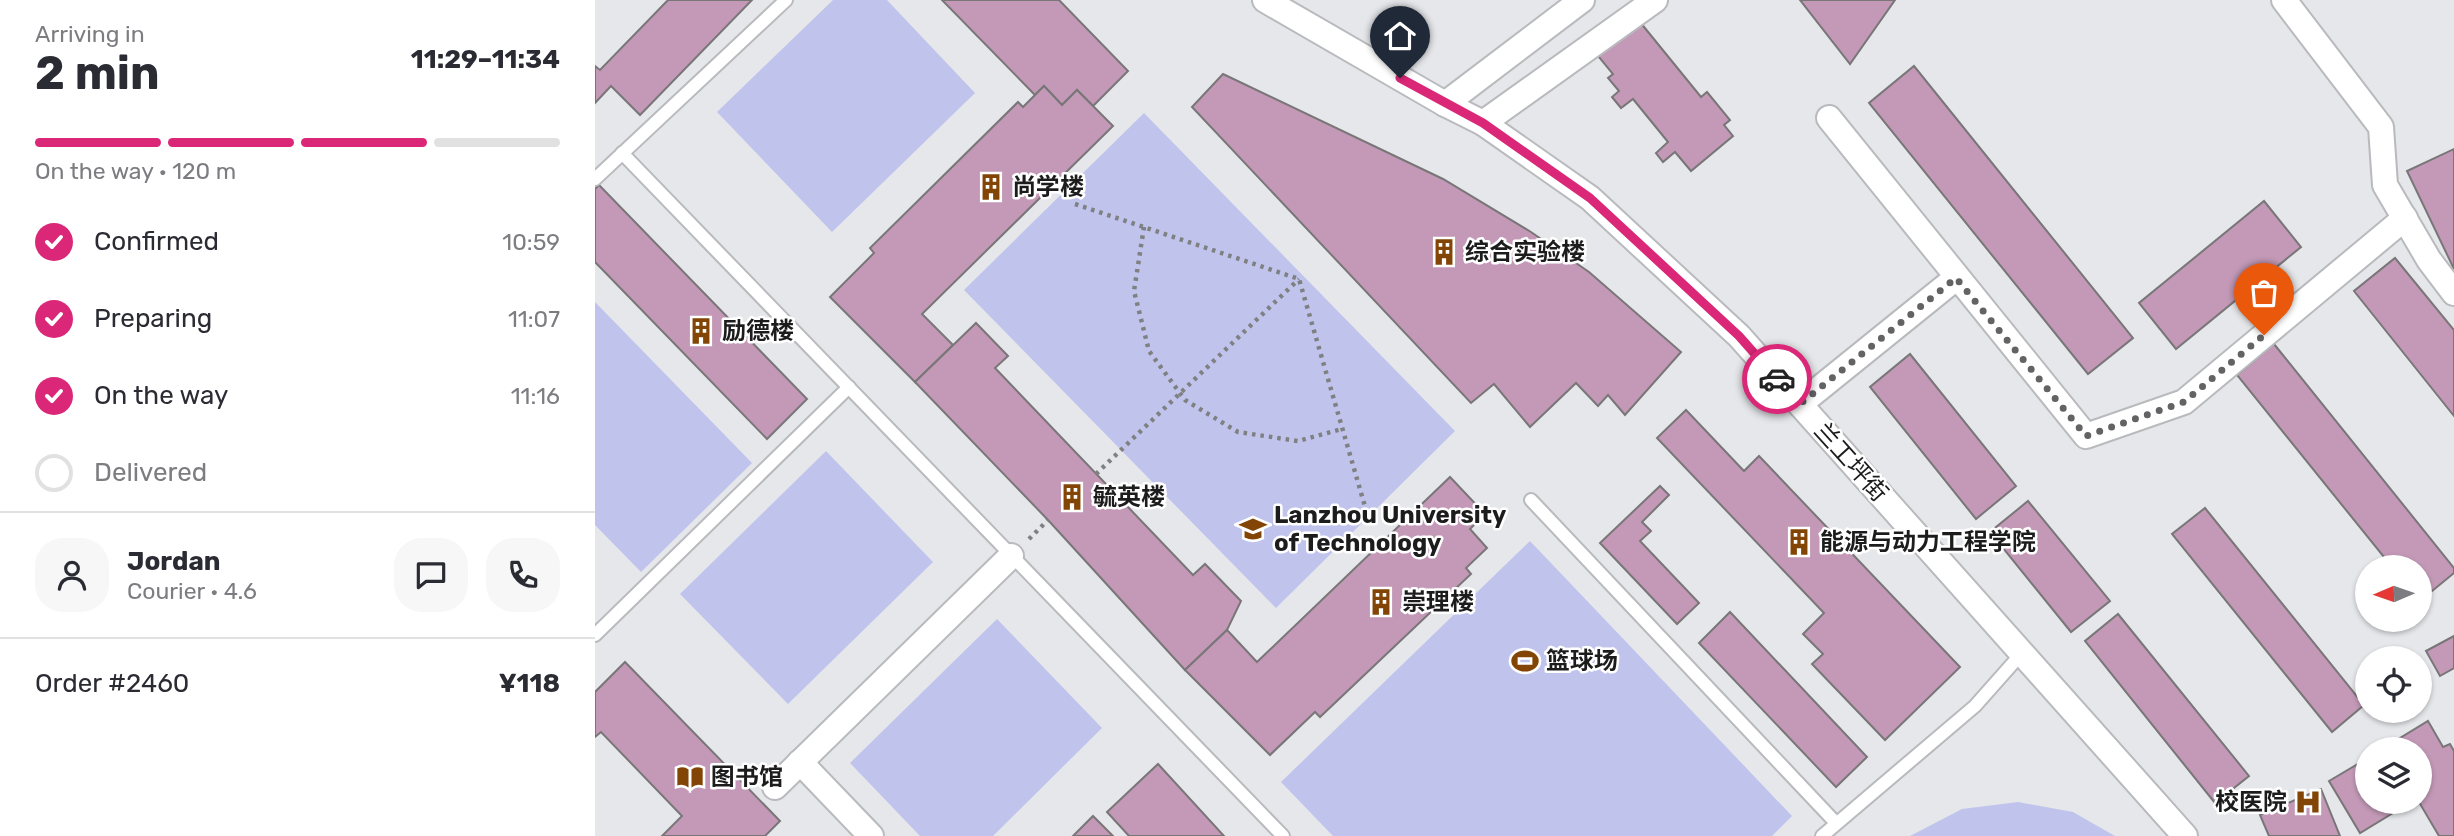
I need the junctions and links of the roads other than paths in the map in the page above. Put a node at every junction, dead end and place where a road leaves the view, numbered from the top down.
1 (786, 0) edge
2 (1265, 0) edge
3 (1583, 0) edge
4 (1655, 0) edge
5 (2284, 0) edge
6 (1445, 104) junction
7 (1829, 118) dead end
8 (1483, 123) junction
9 (622, 153) junction
10 (595, 179) edge
11 (2405, 218) junction
12 (1956, 278) junction
13 (2454, 293) edge
14 (849, 387) junction
15 (1800, 404) junction
16 (1531, 500) dead end
17 (1011, 556) junction
18 (595, 635) edge
19 (2022, 653) junction
20 (800, 762) junction
21 (775, 787) dead end
22 (1836, 823) junction
23 (871, 836) edge
24 (1283, 836) edge
25 (1822, 836) edge
26 (2185, 836) edge

1 - 9 lane
2 - 6 street, 兰工坪街
3 - 6 street
4 - 8 street
5 - 11 street
6 - 8 street, 兰工坪街
7 - 12 street
8 - 15 street, 兰工坪街
9 - 10 lane
9 - 14 lane
11 - 12 street
11 - 13 street
12 - 15 street
14 - 17 lane
14 - 18 lane
15 - 19 street, 兰工坪街
16 - 22 lane
17 - 20 street
17 - 24 lane
19 - 22 lane
19 - 26 street, 兰工坪街
20 - 21 street
20 - 23 street
22 - 25 lane

